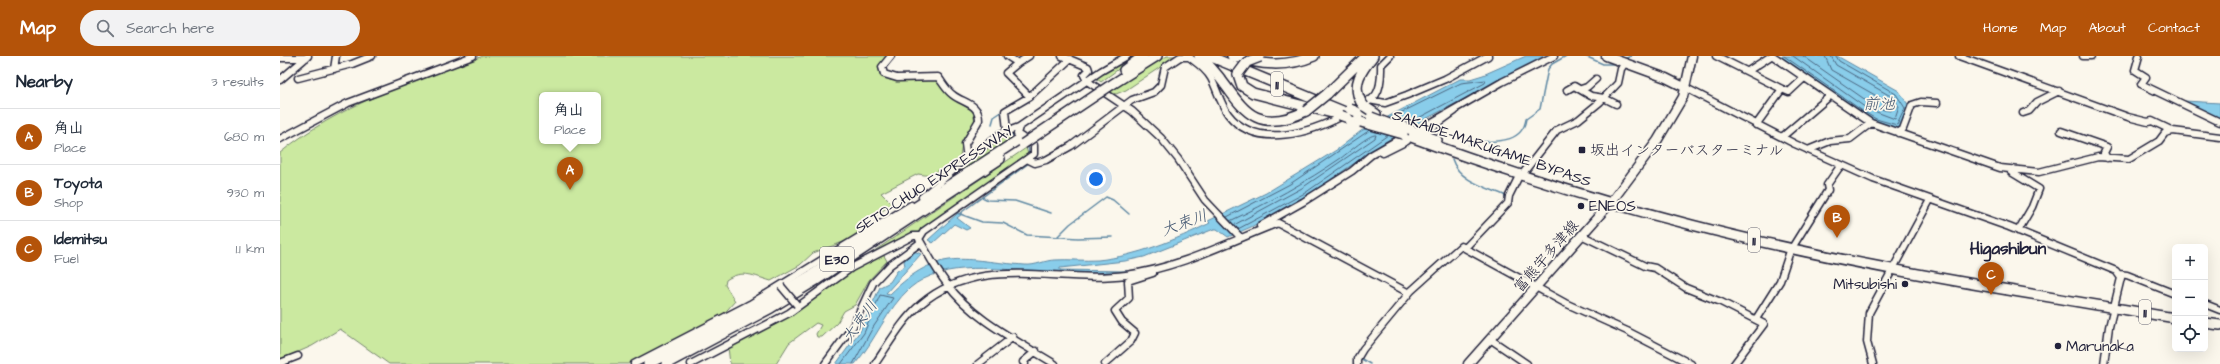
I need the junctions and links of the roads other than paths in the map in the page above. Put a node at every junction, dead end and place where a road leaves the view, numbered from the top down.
1 (336, 56) edge
2 (372, 56) edge
3 (473, 56) edge
4 (891, 56) edge
5 (1007, 56) edge
6 (1029, 56) edge
7 (1062, 56) edge
8 (1128, 56) edge
9 (1145, 56) edge
10 (1157, 56) edge
11 (1199, 56) edge
12 (1209, 56) edge
13 (1220, 56) edge
14 (1232, 56) edge
15 (1314, 56) edge
16 (1366, 56) edge
17 (1373, 56) edge
18 (1390, 56) edge
19 (1488, 56) edge
20 (1554, 56) edge
21 (1606, 56) edge
22 (1692, 56) edge
23 (1716, 56) edge
24 (1772, 56) edge
25 (1959, 56) edge
26 (2083, 56) edge
27 (2091, 56) edge
28 (2139, 56) edge
29 (307, 57) edge
30 (1263, 57) edge
31 (280, 58) edge
32 (1073, 58) edge
33 (1621, 60) edge
34 (1018, 63) junction
35 (334, 68) junction
36 (1748, 71) junction
37 (298, 78) dead end
38 (1804, 78) junction
39 (1596, 79) dead end
40 (280, 80) edge
41 (1087, 82) junction
42 (1105, 85) junction
43 (1686, 88) junction
44 (1580, 89) junction
45 (1782, 89) junction
46 (1567, 90) dead end
47 (2059, 91) junction
48 (1029, 96) junction
49 (1830, 96) junction
50 (1603, 98) junction
51 (1365, 103) junction
52 (1937, 103) dead end
53 (1125, 105) junction
54 (1458, 106) junction
55 (1606, 107) dead end
56 (1349, 113) junction
57 (1445, 113) junction
58 (2023, 113) dead end
59 (1368, 118) junction
60 (2220, 122) edge
61 (1871, 123) junction
62 (1756, 125) junction
63 (1019, 128) junction
64 (1007, 130) junction
65 (1427, 131) dead end
66 (2061, 131) dead end
67 (2173, 131) junction
68 (1898, 133) junction
69 (1409, 134) junction
70 (2220, 137) edge
71 (1782, 138) junction
72 (280, 139) edge
73 (1021, 142) junction
74 (1808, 150) junction
75 (1371, 155) junction
76 (2107, 158) junction
77 (967, 159) junction
78 (1027, 159) junction
79 (1365, 161) junction
80 (1841, 165) junction
81 (2008, 170) junction
82 (1521, 174) junction
83 (1930, 200) junction
84 (1612, 201) junction
85 (2018, 231) junction
86 (1250, 232) junction
87 (1581, 235) junction
88 (1239, 236) junction
89 (920, 239) junction
90 (1793, 246) junction
91 (1465, 248) junction
92 (1894, 266) junction
93 (1162, 267) junction
94 (2119, 274) junction
95 (948, 284) junction
96 (781, 286) junction
97 (1538, 287) junction
98 (1409, 293) junction
99 (2172, 293) edge
100 (2116, 304) junction
101 (798, 305) junction
102 (2208, 305) edge
103 (2220, 310) edge
104 (2172, 311) edge
105 (2172, 317) edge
106 (2208, 317) edge
107 (1756, 319) junction
108 (2220, 319) edge
109 (2208, 323) edge
110 (2220, 325) edge
111 (1013, 337) junction
112 (1490, 339) junction
113 (1036, 351) junction
114 (298, 356) dead end
115 (280, 363) edge
116 (1023, 363) edge
117 (634, 364) edge
118 (648, 364) edge
119 (666, 364) edge
120 (691, 364) edge
121 (825, 364) edge
122 (875, 364) edge
123 (978, 364) edge
124 (1055, 364) edge
125 (1105, 364) edge
126 (1357, 364) edge
127 (1468, 364) edge
128 (1527, 364) edge
129 (1691, 364) edge
130 (1734, 364) edge
131 (1873, 364) edge
132 (2104, 364) edge

1 - 35 street
2 - 35 street
3 - 72 street
4 - 77 street
5 - 34 street
6 - 34 street
7 - 32 street
8 - 41 street
9 - 42 highway, SETO-CHUO EXPRESSWAY / E30
10 - 42 highway, SETO-CHUO EXPRESSWAY / E30
11 - 16 highway, bridge
12 - 56 highway, 11
13 - 56 highway, 11
14 - 15 highway
17 - 51 highway
18 - 51 street
19 - 51 street
20 - 54 street
21 - 33 main road
22 - 43 main road, 富熊宇多津線
23 - 36 street
24 - 36 street
24 - 38 street
25 - 47 street
26 - 27 street
28 - 60 street
29 - 31 street
29 - 40 street
30 - 56 highway, bridge
32 - 41 street
32 - 48 street
33 - 43 main road
33 - 50 street
34 - 48 street
35 - 37 street
36 - 45 street
38 - 45 street
38 - 49 street
39 - 44 street
41 - 53 street
41 - 63 street
42 - 73 highway, SETO-CHUO EXPRESSWAY / E30, bridge
43 - 62 street
43 - 84 main road, 富熊宇多津線
44 - 46 street
44 - 50 street
45 - 62 street
47 - 58 street
47 - 67 street
48 - 64 street
49 - 61 street
49 - 71 street
50 - 55 street
50 - 82 street
51 - 53 street
51 - 59 highway
52 - 68 street
53 - 78 street
53 - 88 street
54 - 57 street
54 - 65 street
56 - 59 highway
57 - 69 street
57 - 75 street
59 - 69 highway, bridge
59 - 69 highway, bridge
61 - 68 street
61 - 74 street
62 - 71 street
63 - 64 street
63 - 78 street
64 - 77 street
66 - 76 street
67 - 70 street
67 - 76 street
68 - 81 street
69 - 75 street
69 - 79 street
69 - 82 highway, SAKAIDE-MARUGAME BYPASS / 11
69 - 82 highway, SAKAIDE-MARUGAME BYPASS / 11
71 - 74 street
73 - 118 highway, SETO-CHUO EXPRESSWAY / E30
73 - 119 highway, SETO-CHUO EXPRESSWAY / E30
74 - 80 street
75 - 79 street
76 - 81 street
77 - 96 street
78 - 89 street
79 - 86 street
80 - 83 street
80 - 90 street
81 - 85 street
82 - 84 highway, SAKAIDE-MARUGAME BYPASS / 11
82 - 91 street
83 - 85 street
83 - 92 street
84 - 87 main road, 富熊宇多津線
84 - 90 highway, SAKAIDE-MARUGAME BYPASS / 11
85 - 94 street
86 - 88 street
86 - 98 street
87 - 97 main road, 富熊宇多津線
87 - 107 street
88 - 93 street
89 - 95 street
89 - 101 street
89 - 121 street
90 - 92 highway, SAKAIDE-MARUGAME BYPASS / 11
90 - 107 street
91 - 97 street
91 - 98 street
92 - 100 highway, SAKAIDE-MARUGAME BYPASS / 11
92 - 131 street
93 - 95 street
93 - 125 street
94 - 99 street
94 - 100 street
95 - 111 street
95 - 122 street
96 - 101 street, bridge
96 - 117 street
97 - 112 main road, 富熊宇多津線
97 - 129 street
98 - 126 street
100 - 104 highway, SAKAIDE-MARUGAME BYPASS / 11
100 - 105 highway, SAKAIDE-MARUGAME BYPASS / 11
100 - 132 street
101 - 120 street
102 - 103 street
106 - 108 highway
107 - 130 street
109 - 110 highway
111 - 113 street
111 - 123 street
112 - 127 main road, 富熊宇多津線
112 - 128 street
113 - 116 street
113 - 124 street
114 - 115 street

